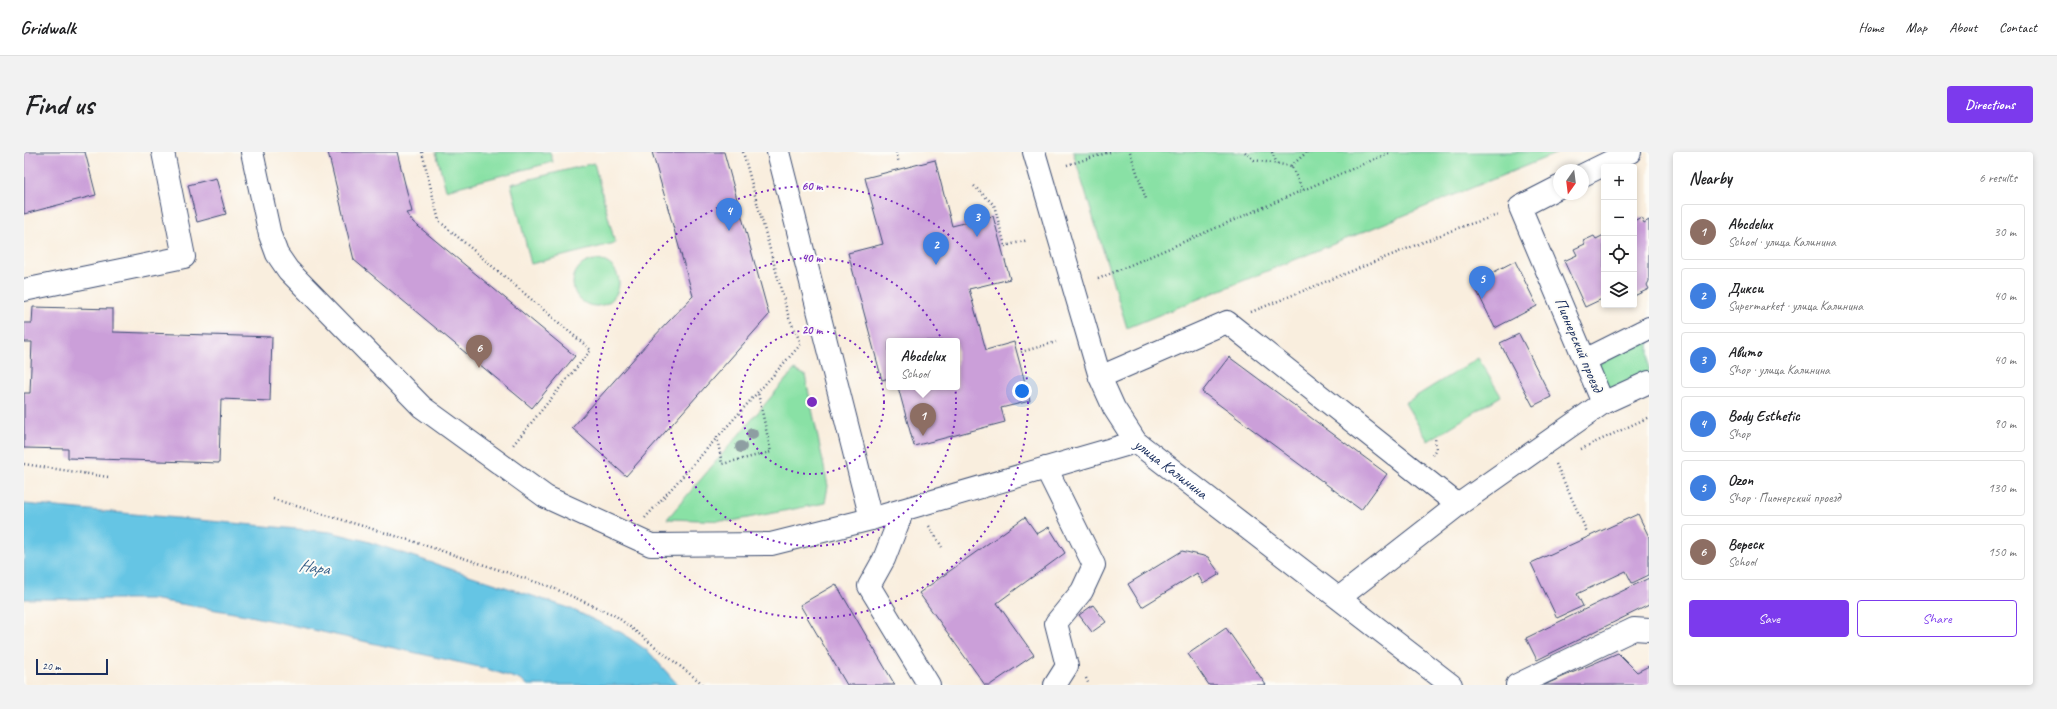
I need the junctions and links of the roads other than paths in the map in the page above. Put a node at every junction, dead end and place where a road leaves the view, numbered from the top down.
1 (163, 152) edge
2 (252, 152) edge
3 (778, 152) edge
4 (1034, 152) edge
5 (1630, 152) edge
6 (1589, 172) edge
7 (1553, 190) edge
8 (24, 290) edge
9 (1649, 328) edge
10 (1585, 360) junction
11 (1100, 377) junction
12 (1649, 382) edge
13 (1603, 403) junction
14 (1136, 442) junction
15 (1046, 468) junction
16 (1458, 505) junction
17 (903, 510) junction
18 (871, 519) junction
19 (1339, 598) junction
20 (1649, 630) edge
21 (929, 685) edge
22 (1054, 685) edge
23 (1451, 685) edge
24 (1517, 685) edge

1 - 8 street
2 - 18 street
3 - 18 street
4 - 11 street, улица Калинина
5 - 6 street
7 - 10 street, Пионерский проезд
9 - 10 street
10 - 13 street, Пионерский проезд
11 - 14 street, улица Калинина
11 - 16 street
12 - 13 street
13 - 16 street, Пионерский проезд
14 - 15 street
14 - 19 street, улица Калинина
15 - 17 street
15 - 22 street
16 - 19 street, Пионерский проезд
17 - 18 street
17 - 21 street
19 - 23 street, улица Калинина
20 - 24 street

